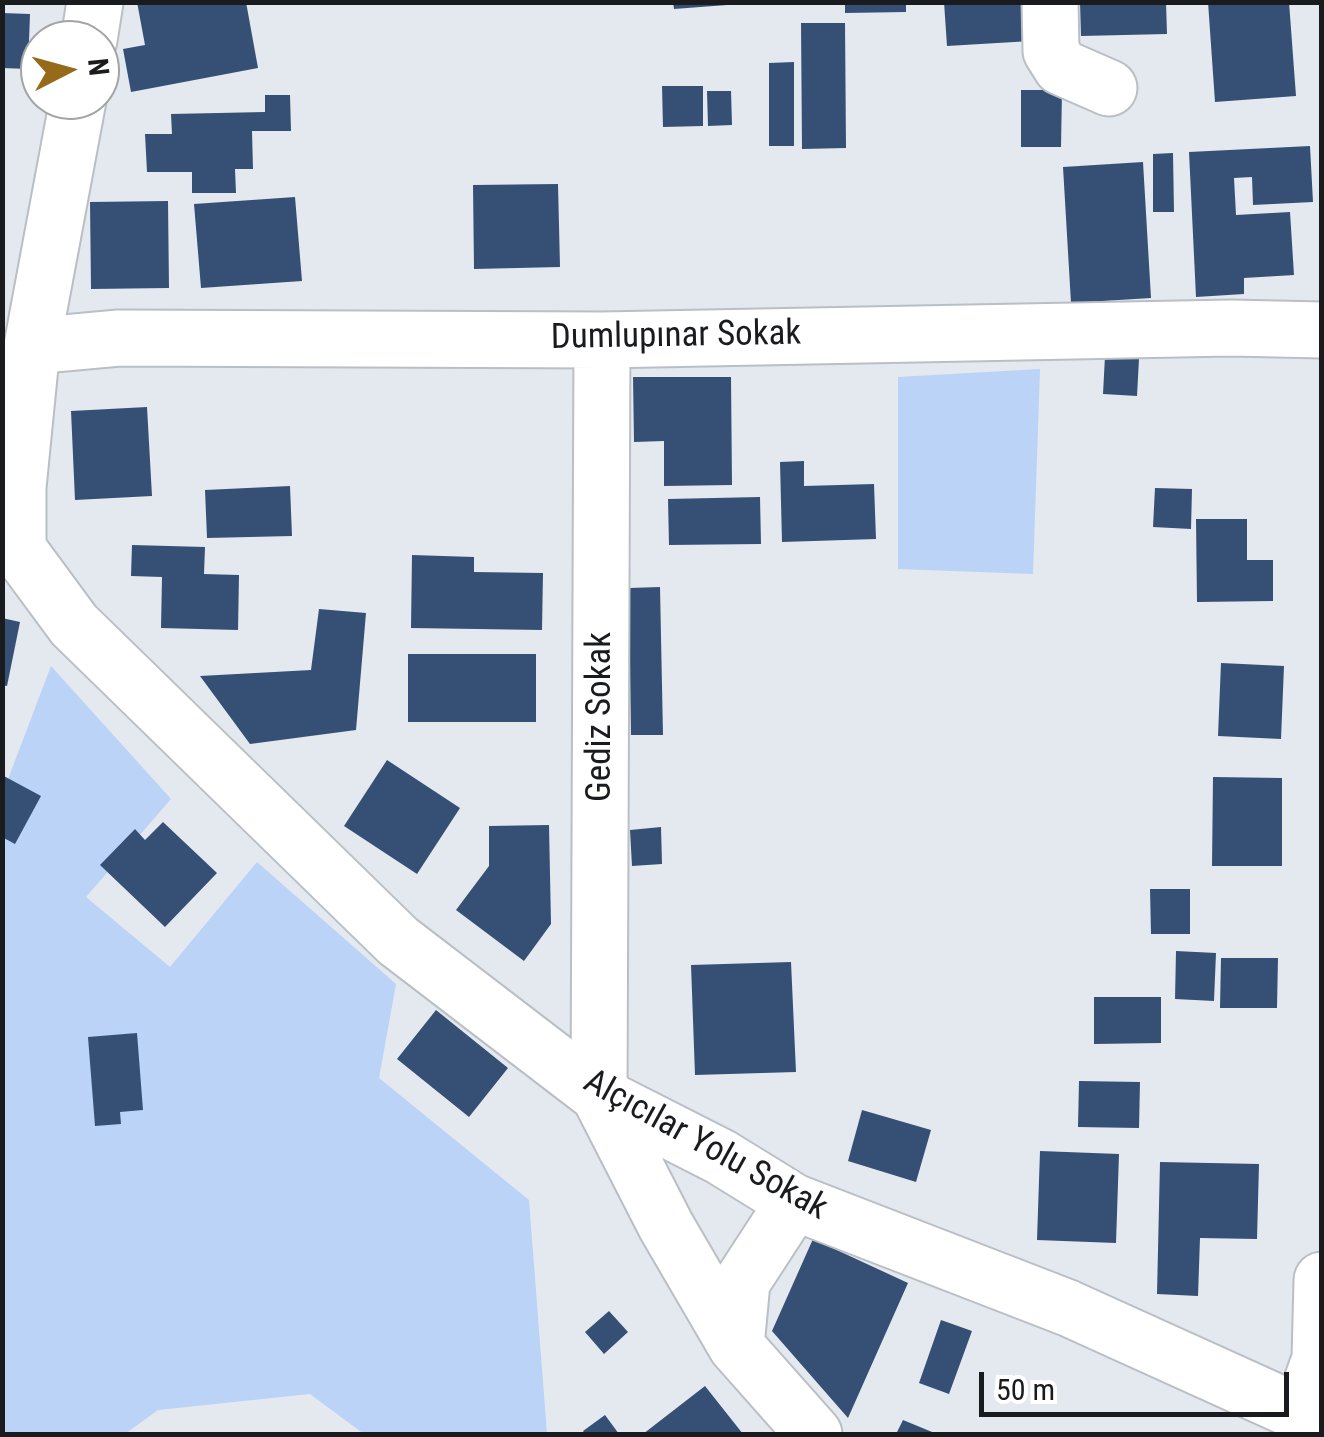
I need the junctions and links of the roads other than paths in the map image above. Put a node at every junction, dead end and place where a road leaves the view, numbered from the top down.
1 (1050, 2) edge
2 (1109, 88) dead end
3 (74, 120) edge
4 (1322, 330) edge
5 (602, 340) junction
6 (32, 346) junction
7 (10, 554) edge
8 (599, 1095) junction
9 (794, 1202) junction
10 (1322, 1280) edge
11 (736, 1346) junction
12 (1311, 1419) edge
13 (814, 1434) edge

1 - 2 street
3 - 6 street
4 - 5 street, Dumlupınar Sokak
5 - 6 street, Dumlupınar Sokak
5 - 8 street, Gediz Sokak
6 - 7 street
7 - 8 street, Alçıcılar Yolu Sokak
8 - 9 street, Alçıcılar Yolu Sokak
8 - 11 street
9 - 11 street
9 - 12 street, Alçıcılar Yolu Sokak
10 - 12 street
11 - 13 street

